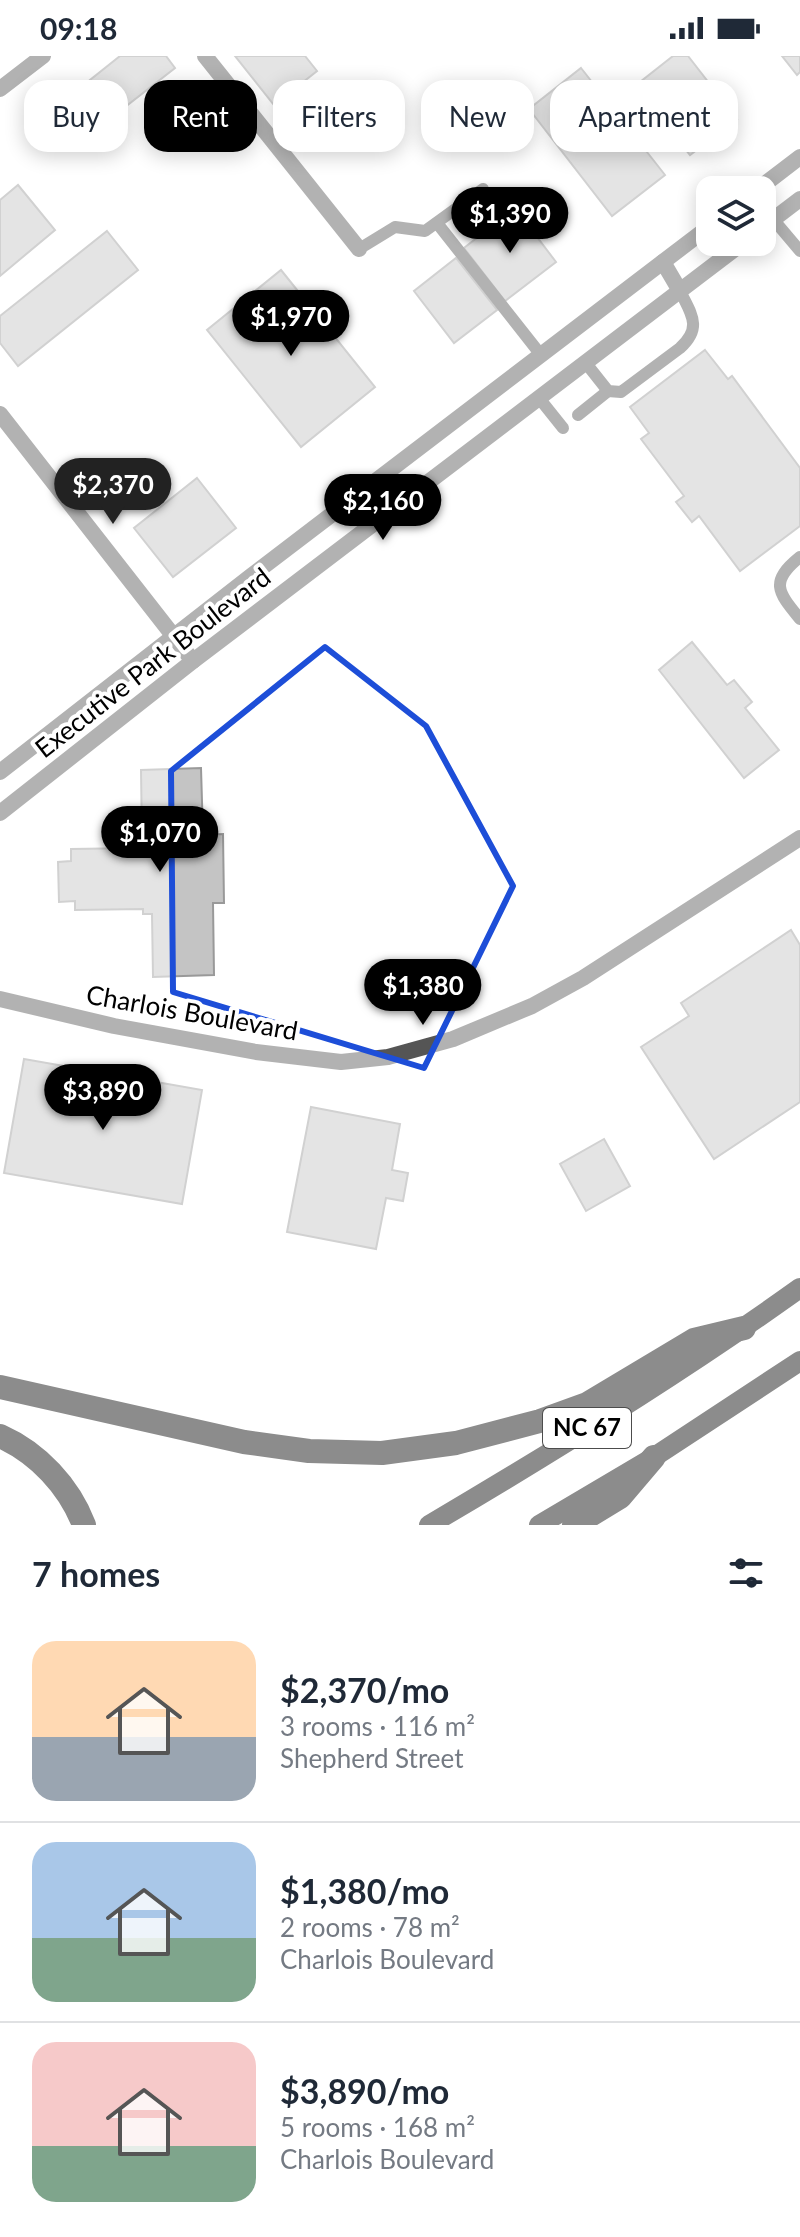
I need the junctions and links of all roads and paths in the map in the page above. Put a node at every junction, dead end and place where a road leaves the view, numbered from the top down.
1 (43, 56) edge
2 (205, 56) edge
3 (0, 89) edge
4 (800, 157) edge
5 (775, 176) edge
6 (483, 189) dead end
7 (800, 199) edge
8 (776, 217) edge
9 (437, 223) junction
10 (776, 230) edge
11 (696, 237) edge
12 (359, 249) joint
13 (800, 251) edge
14 (726, 256) edge
15 (663, 262) junction
16 (680, 291) junction
17 (541, 355) junction
18 (585, 362) junction
19 (608, 391) junction
20 (539, 398) junction
21 (0, 414) edge
22 (578, 415) dead end
23 (563, 428) dead end
24 (800, 557) edge
25 (800, 619) edge
26 (175, 636) junction
27 (193, 661) junction
28 (0, 772) edge
29 (0, 813) edge
30 (800, 838) edge
31 (0, 999) edge
32 (800, 1288) edge
33 (744, 1328) junction
34 (800, 1361) edge
35 (0, 1387) edge
36 (0, 1436) edge
37 (654, 1457) junction
38 (84, 1525) edge
39 (429, 1525) edge
40 (539, 1525) edge
41 (574, 1525) edge

1 - 3 street
2 - 12 street
4 - 5 street
6 - 9 lane
7 - 8 street
9 - 12 lane
9 - 17 lane
10 - 13 lane
11 - 15 street, Executive Park Boulevard
14 - 16 street, Executive Park Boulevard
15 - 16 street
15 - 17 street, Executive Park Boulevard
16 - 18 street, Executive Park Boulevard
16 - 19 lane
17 - 26 street, Executive Park Boulevard
18 - 19 lane
18 - 20 street, Executive Park Boulevard
19 - 22 lane
20 - 23 lane
20 - 27 street, Executive Park Boulevard
21 - 26 street
24 - 25 lane
26 - 27 street
26 - 28 street, Executive Park Boulevard
27 - 29 street, Executive Park Boulevard
30 - 31 street, Charlois Boulevard
32 - 33 main road, NC 67
33 - 35 highway
33 - 39 main road, NC 67
34 - 37 main road, NC 67
36 - 38 highway
37 - 40 main road, NC 67
37 - 41 highway

